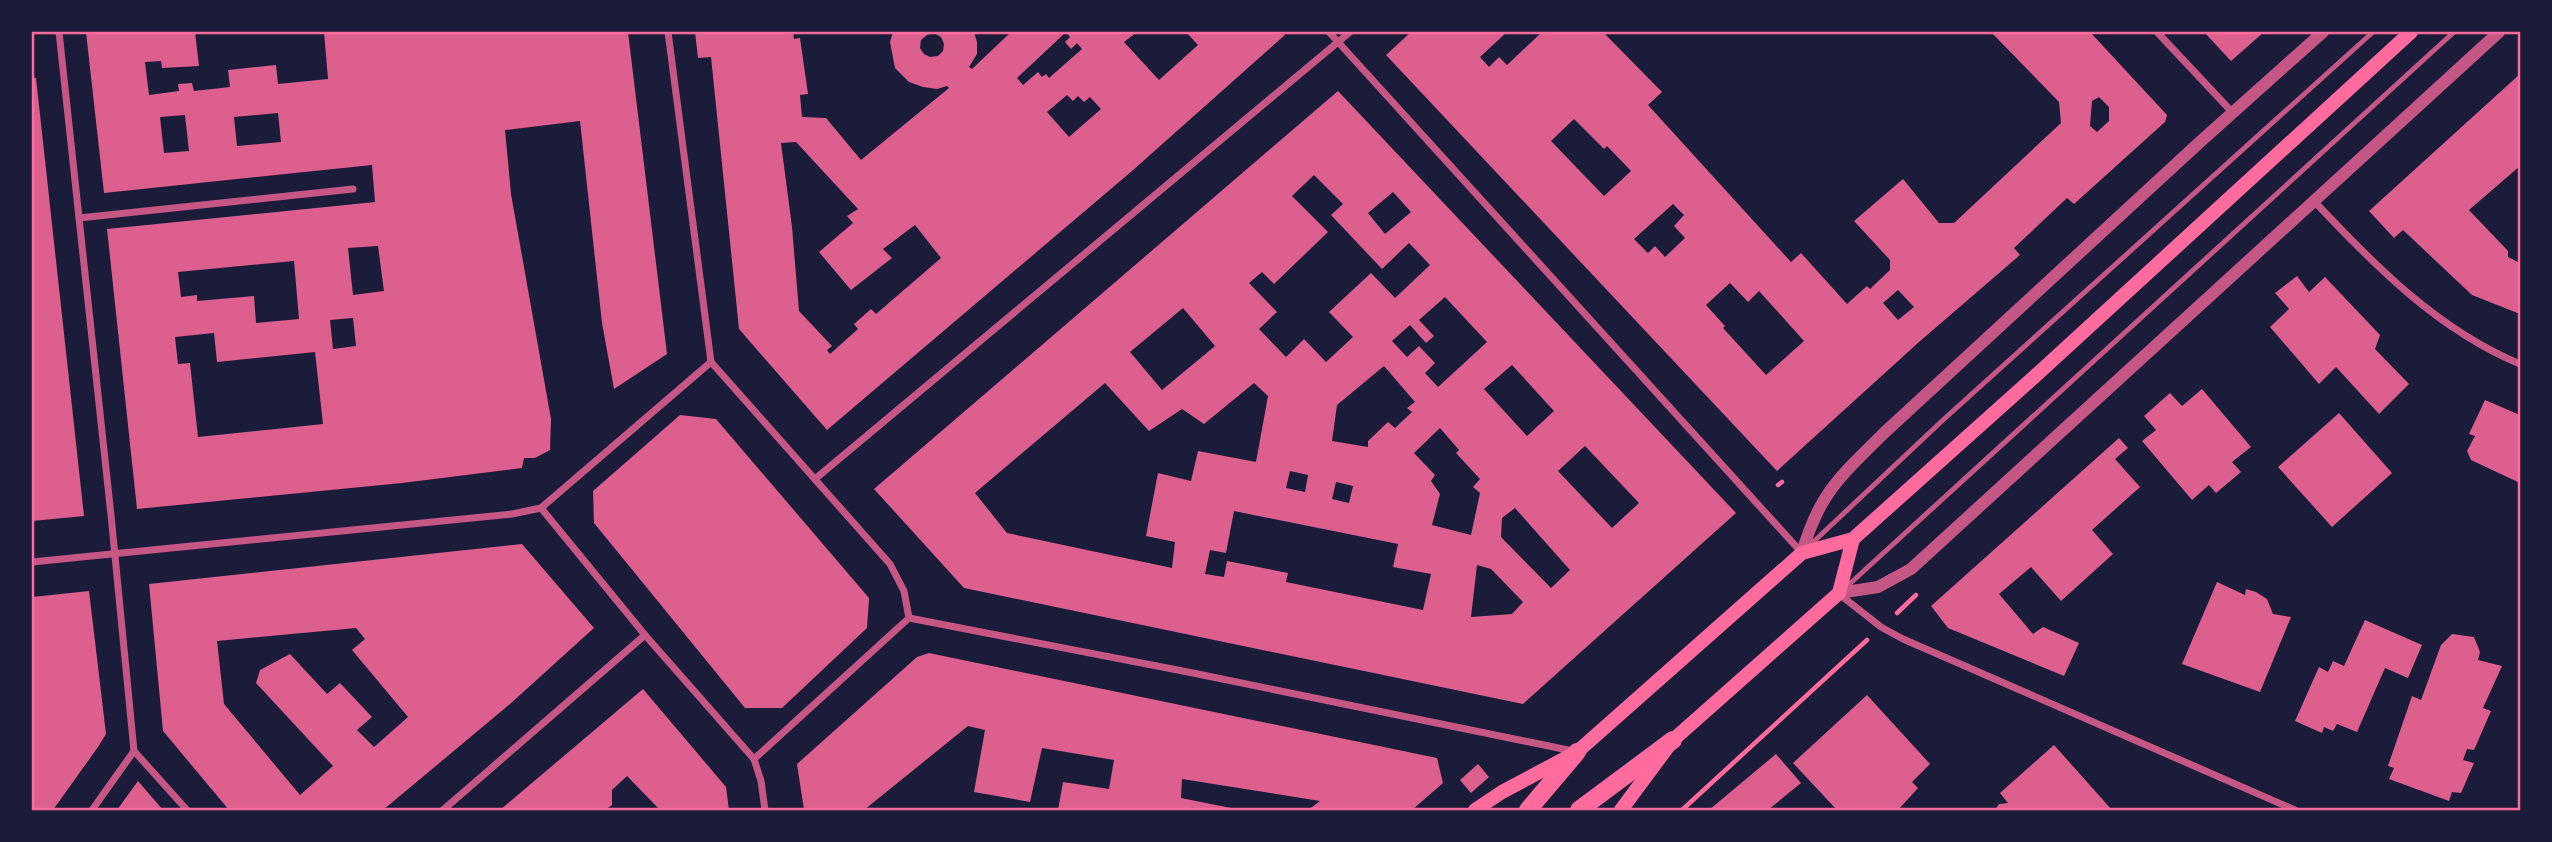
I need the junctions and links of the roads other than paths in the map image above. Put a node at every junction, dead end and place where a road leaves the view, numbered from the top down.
1 (59, 32) edge
2 (668, 32) edge
3 (1329, 32) edge
4 (1350, 32) edge
5 (2157, 32) edge
6 (2323, 32) edge
7 (2373, 32) edge
8 (2411, 32) edge
9 (2454, 32) edge
10 (2499, 32) edge
11 (1339, 42) junction
12 (2234, 113) junction
13 (353, 189) dead end
14 (2314, 200) junction
15 (79, 218) junction
16 (710, 362) junction
17 (2521, 364) edge
18 (815, 479) junction
19 (541, 508) junction
20 (1853, 539) junction
21 (115, 553) junction
22 (1802, 554) junction
23 (32, 562) edge
24 (1839, 593) junction
25 (909, 618) junction
26 (645, 635) junction
27 (1673, 740) junction
28 (134, 751) junction
29 (1577, 752) junction
30 (754, 759) junction
31 (92, 810) edge
32 (187, 810) edge
33 (443, 810) edge
34 (765, 810) edge
35 (1475, 810) edge
36 (1528, 810) edge
37 (1578, 810) edge
38 (1621, 810) edge
39 (2295, 810) edge

1 - 15 street
2 - 16 street
3 - 11 street
4 - 11 street
5 - 12 street
6 - 12 street
7 - 22 lane
8 - 20 main road
9 - 24 lane
10 - 14 street
11 - 18 street
11 - 22 street
12 - 22 street
13 - 15 street
14 - 17 street
14 - 24 street
15 - 21 street
16 - 18 street
16 - 19 street
18 - 25 street
19 - 21 street
19 - 26 street
20 - 22 main road
20 - 24 main road
21 - 23 street
21 - 28 street
22 - 29 main road
24 - 27 main road
24 - 39 street
25 - 29 street
25 - 30 street
26 - 30 street
26 - 33 street
27 - 37 main road
27 - 38 main road
28 - 31 street
28 - 32 street
29 - 35 main road
29 - 36 main road
30 - 34 street

